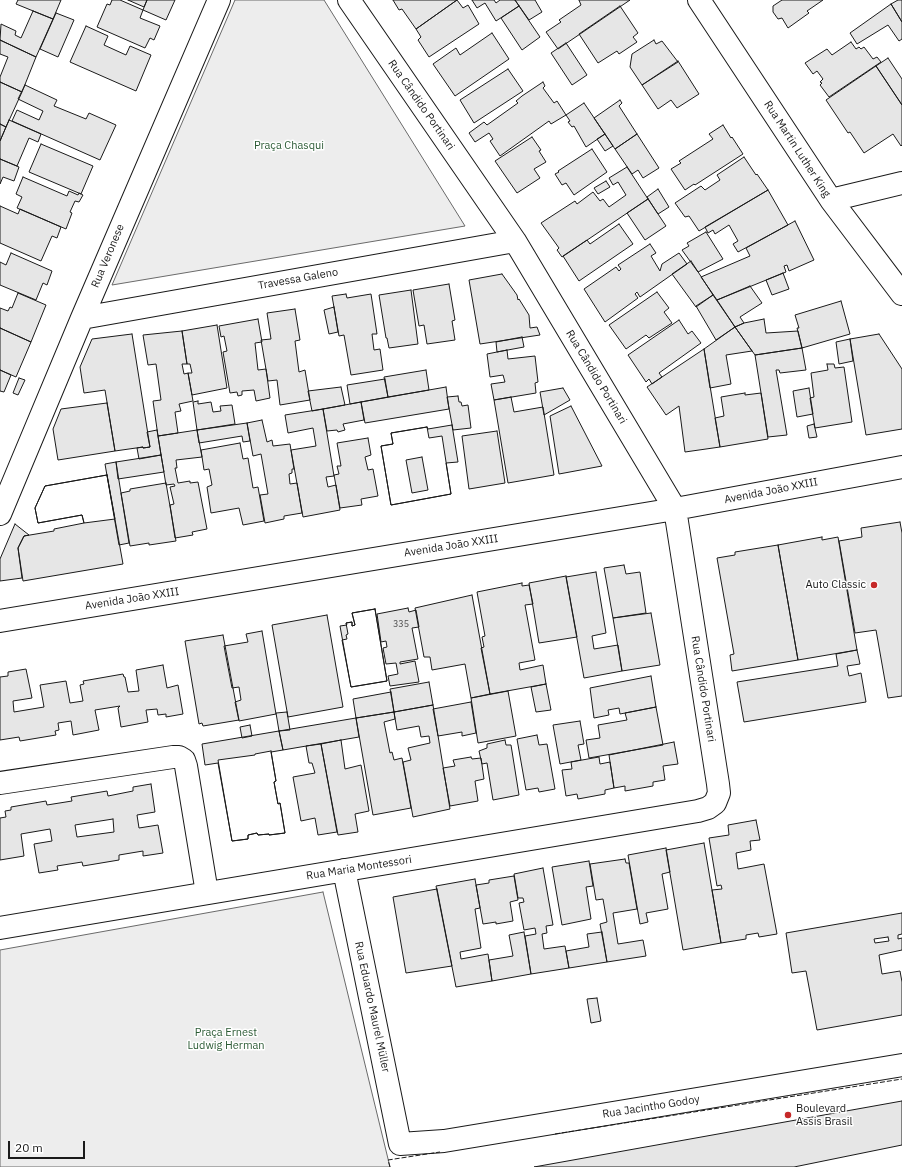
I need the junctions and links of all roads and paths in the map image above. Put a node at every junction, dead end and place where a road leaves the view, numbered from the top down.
1 (219, 0) edge
2 (349, 0) edge
3 (699, 0) edge
4 (902, 183) edge
5 (831, 200) junction
6 (515, 241) junction
7 (902, 294) edge
8 (82, 318) junction
9 (902, 467) edge
10 (675, 509) junction
11 (0, 514) edge
12 (0, 621) edge
13 (0, 783) edge
14 (715, 803) joint
15 (344, 870) junction
16 (207, 893) junction
17 (0, 928) edge
18 (902, 1066) edge
19 (400, 1144) joint

1 - 8 street, Rua Veronese
2 - 6 street, Rua Cândido Portinari
3 - 5 street, Rua Martin Luther King
4 - 5 street
5 - 7 street, Rua Martin Luther King
6 - 8 street, Travessa Galeno
6 - 10 street, Rua Cândido Portinari
8 - 11 street, Rua Veronese
9 - 10 street, Avenida João XXIII
10 - 12 street, Avenida João XXIII
10 - 14 street, Rua Cândido Portinari
13 - 16 street
14 - 15 street, Rua Maria Montessori
15 - 16 street, Rua Maria Montessori
15 - 19 street, Rua Eduardo Maurel Müller
16 - 17 street, Rua Maria Montessori
18 - 19 street, Rua Jacintho Godoy

